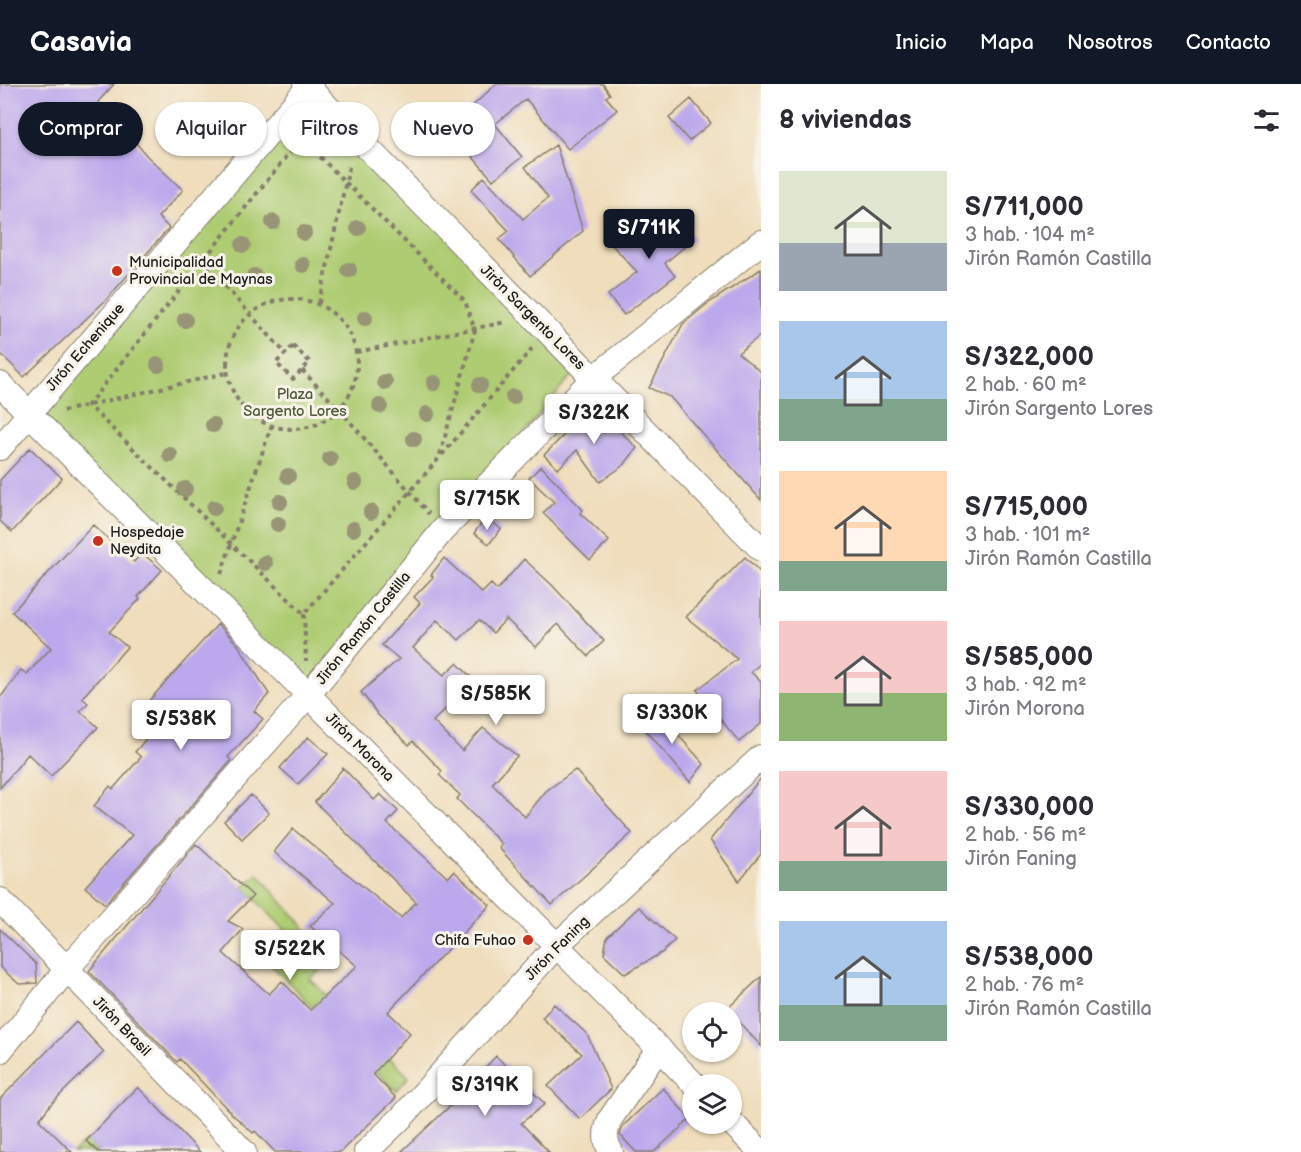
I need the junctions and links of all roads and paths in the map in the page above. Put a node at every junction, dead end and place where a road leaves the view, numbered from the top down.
1 (308, 85) edge
2 (324, 102) edge
3 (352, 156) edge
4 (376, 156) edge
5 (346, 182) junction
6 (180, 237) junction
7 (761, 242) edge
8 (202, 262) junction
9 (319, 303) junction
10 (248, 314) junction
11 (539, 323) junction
12 (475, 330) junction
13 (357, 352) junction
14 (286, 354) junction
15 (302, 370) junction
16 (225, 373) junction
17 (594, 378) junction
18 (0, 384) edge
19 (88, 405) junction
20 (340, 410) junction
21 (29, 416) junction
22 (271, 427) junction
23 (0, 448) edge
24 (440, 458) junction
25 (410, 492) junction
26 (443, 530) junction
27 (231, 544) junction
28 (761, 549) edge
29 (213, 597) junction
30 (304, 614) junction
31 (308, 695) junction
32 (761, 757) edge
33 (0, 900) edge
34 (557, 945) junction
35 (67, 969) junction
36 (659, 1048) junction
37 (0, 1051) edge
38 (684, 1074) edge
39 (742, 1133) edge
40 (244, 1152) edge
41 (366, 1152) edge
42 (611, 1152) edge
43 (760, 1152) edge

1 - 2 street, Jirón Sargento Lores
1 - 6 street, Jirón Echenique
3 - 5 path
4 - 11 street, Jirón Sargento Lores
5 - 8 path
5 - 9 path
5 - 12 path
6 - 8 path
6 - 21 street, Jirón Echenique
7 - 17 street, Jirón Ramón Castilla
8 - 10 path
8 - 19 path
9 - 10 path
9 - 13 path
10 - 14 path
10 - 16 path
11 - 12 path
11 - 17 street, Jirón Sargento Lores
11 - 24 path
12 - 13 path
12 - 24 path
13 - 20 path
14 - 15 path
14 - 15 path
15 - 20 path
16 - 19 path
16 - 22 path
17 - 26 street, Jirón Ramón Castilla
17 - 28 street, Jirón Sargento Lores
18 - 21 street, Jirón Morona
19 - 21 path
19 - 27 path
20 - 22 path
20 - 25 path
21 - 23 street, Jirón Echenique
21 - 29 street, Jirón Morona
22 - 27 path
24 - 25 path
25 - 26 path
25 - 30 path
26 - 31 street, Jirón Ramón Castilla
27 - 29 path
27 - 30 path
29 - 31 street, Jirón Morona
30 - 31 path
31 - 34 street, Jirón Morona
31 - 35 street, Jirón Ramón Castilla
32 - 34 street, Jirón Faning
33 - 35 street, Jirón Brasil
34 - 36 street, Jirón Morona
34 - 41 street, Jirón Faning
35 - 37 street, Jirón Ramón Castilla
35 - 40 street, Jirón Brasil
36 - 38 street, Jirón Morona
36 - 42 street
39 - 43 street

